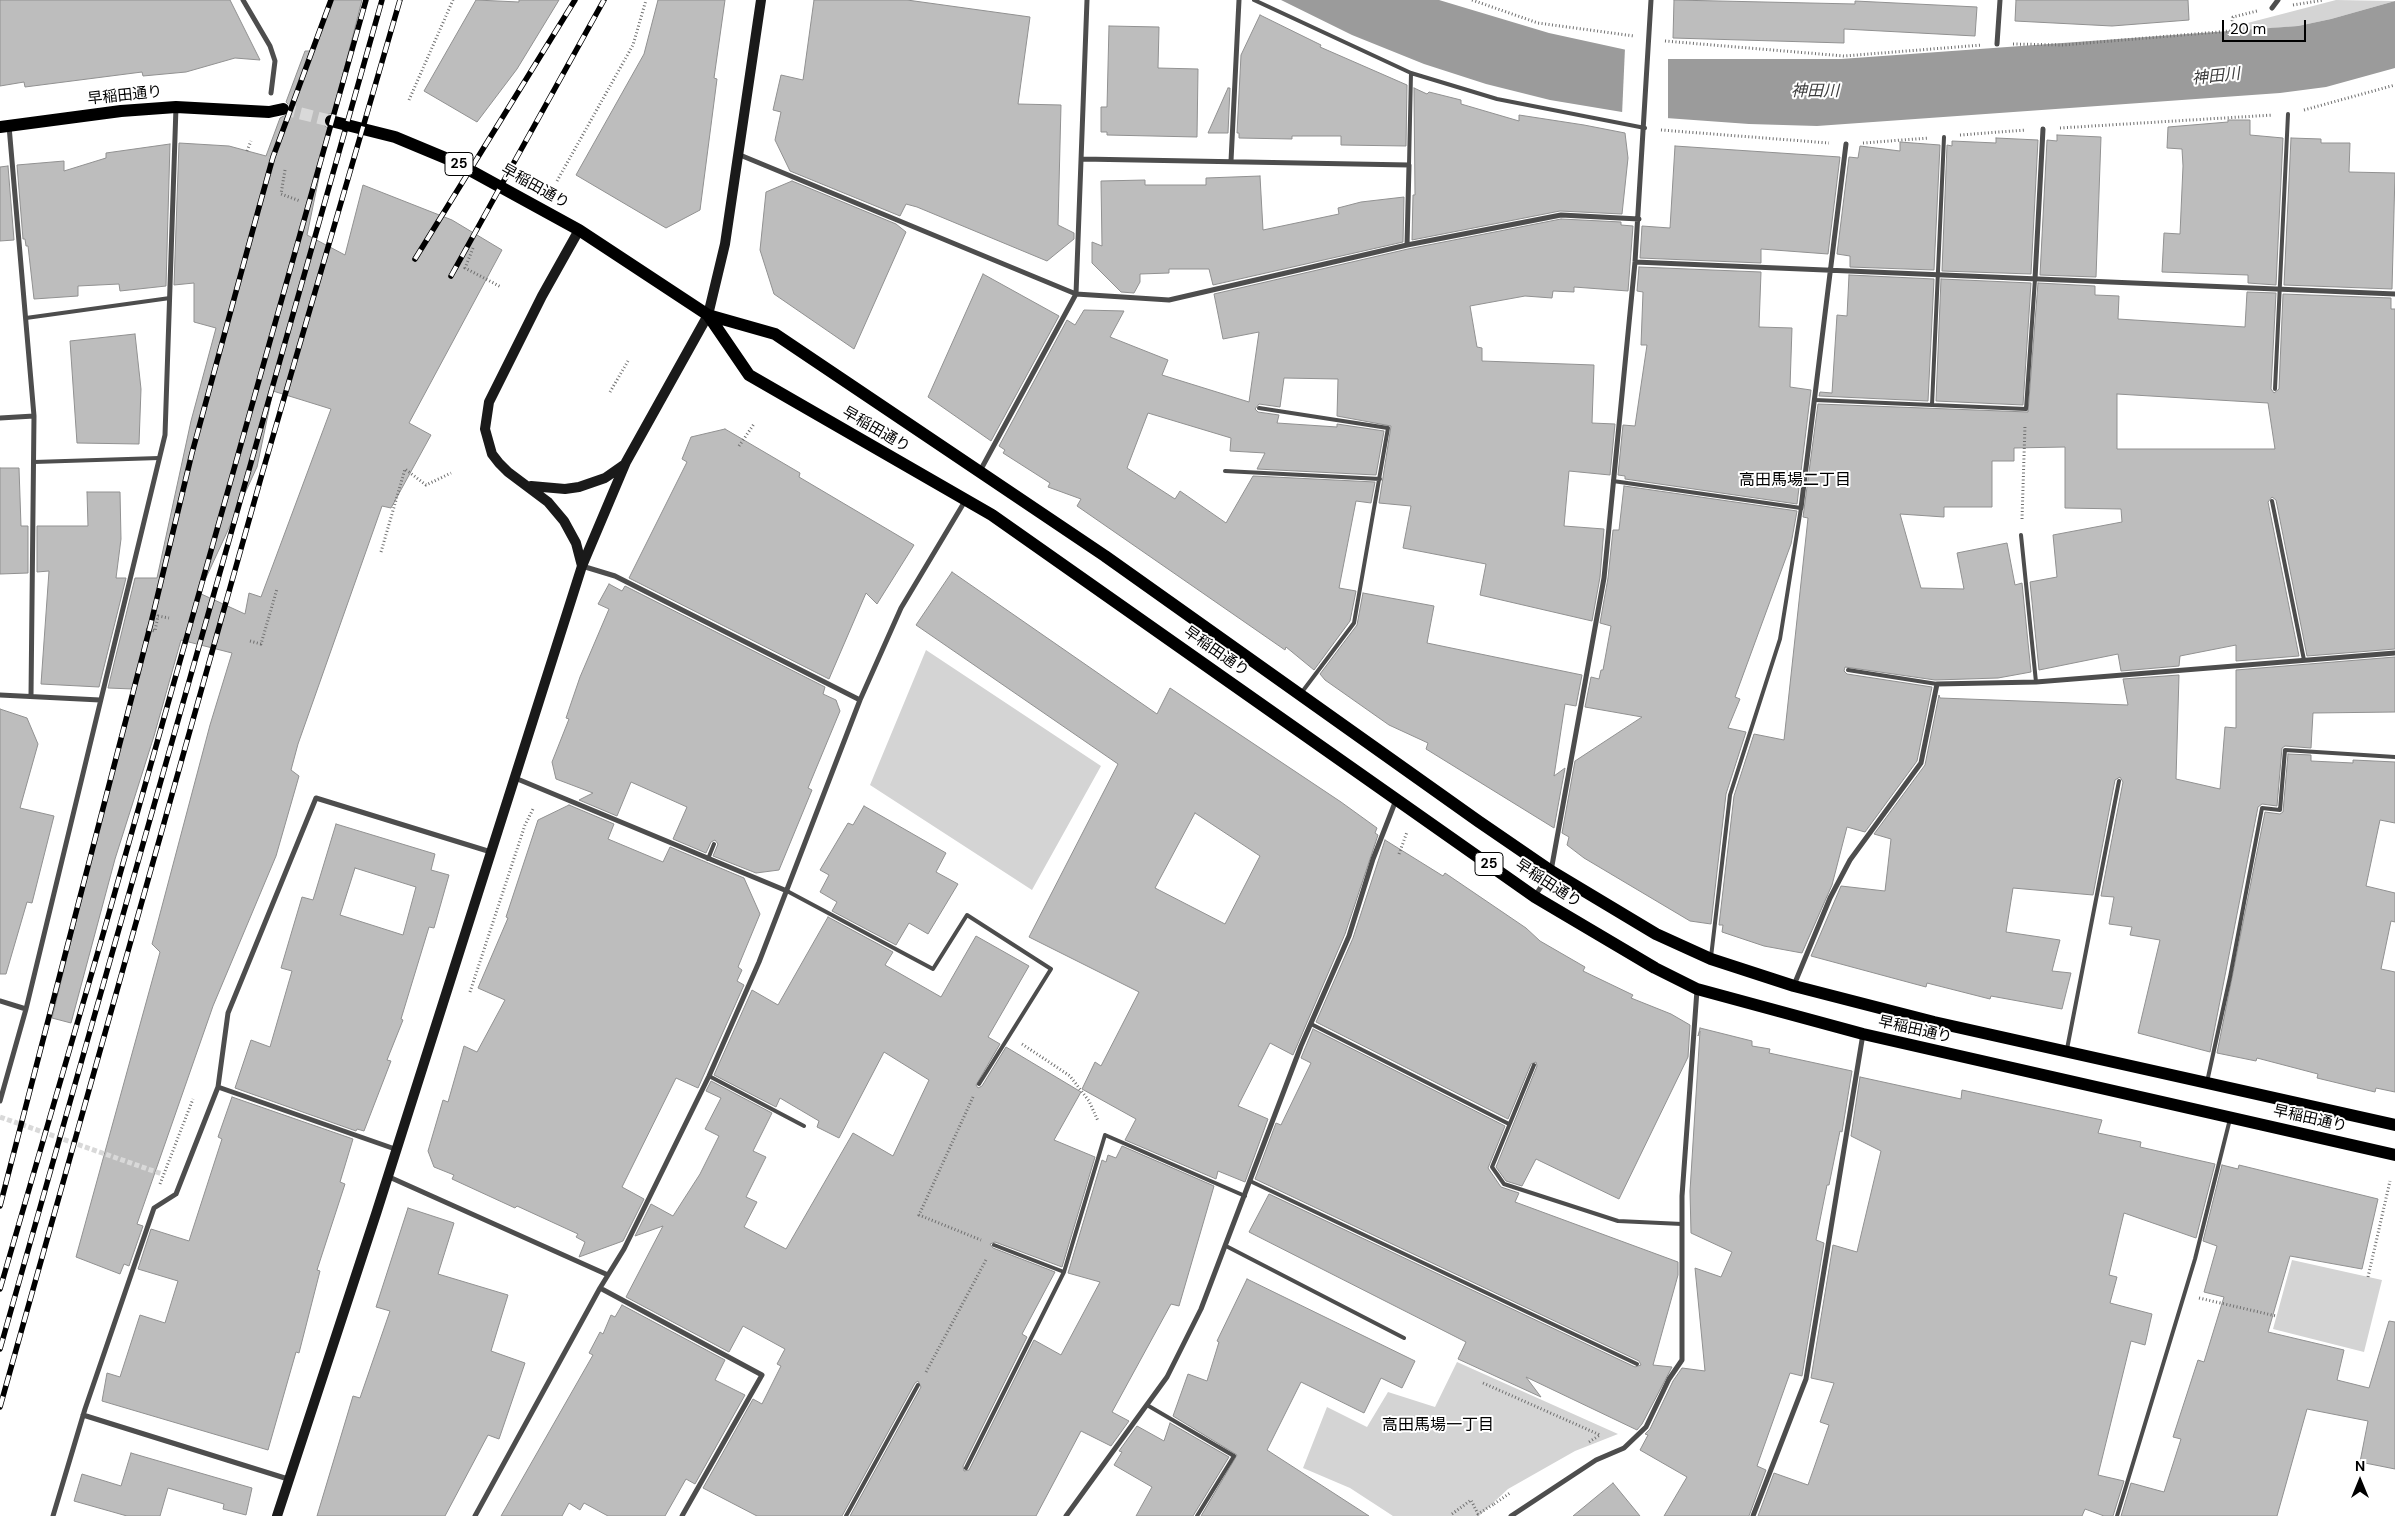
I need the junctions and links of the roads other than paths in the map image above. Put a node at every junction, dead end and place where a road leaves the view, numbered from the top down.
1 (244, 0) edge
2 (761, 0) edge
3 (1087, 0) edge
4 (1239, 0) edge
5 (1254, 0) edge
6 (1651, 0) edge
7 (2000, 0) edge
8 (2278, 0) edge
9 (2272, 8) road end
10 (1997, 44) road end
11 (1411, 74) junction
12 (271, 93) dead end
13 (176, 107) junction
14 (283, 109) tunnel mouth
15 (2288, 114) road end
16 (331, 121) tunnel mouth
17 (4, 127) edge
18 (1645, 128) junction
19 (2043, 129) road end
20 (1944, 137) road end
21 (1846, 144) road end
22 (740, 155) junction
23 (1082, 159) junction
24 (1231, 161) junction
25 (1409, 165) junction
26 (1639, 219) junction
27 (579, 230) junction
28 (1407, 245) junction
29 (1635, 262) junction
30 (1830, 270) junction
31 (1938, 275) junction
32 (2035, 279) junction
33 (2280, 289) junction
34 (1076, 294) junction
35 (2395, 294) edge
36 (170, 298) junction
37 (708, 315) junction
38 (26, 318) junction
39 (2276, 389) dead end
40 (1815, 400) junction
41 (1932, 405) junction
42 (1259, 408) dead end
43 (34, 416) junction
44 (0, 418) edge
45 (159, 458) junction
46 (34, 462) junction
47 (626, 462) junction
48 (980, 471) junction
49 (1224, 471) dead end
50 (1380, 479) junction
51 (1613, 481) junction
52 (528, 485) junction
53 (965, 500) junction
54 (2272, 501) dead end
55 (1801, 508) junction
56 (2021, 535) road end
57 (582, 566) junction
58 (2395, 652) edge
59 (2304, 660) junction
60 (1848, 670) dead end
61 (2036, 682) junction
62 (1937, 684) junction
63 (1301, 694) junction
64 (0, 695) edge
65 (31, 696) junction
66 (100, 700) junction
67 (860, 700) junction
68 (2395, 757) edge
69 (515, 778) junction
70 (2120, 781) dead end
71 (1396, 800) junction
72 (714, 844) dead end
73 (492, 852) junction
74 (708, 858) junction
75 (1551, 871) junction
76 (786, 891) junction
77 (1535, 897) junction
78 (1711, 958) junction
79 (1794, 986) junction
80 (1697, 989) junction
81 (0, 1001) edge
82 (26, 1009) junction
83 (1311, 1024) junction
84 (1862, 1034) junction
85 (2066, 1052) junction
86 (1534, 1065) dead end
87 (709, 1076) junction
88 (979, 1084) road end
89 (2207, 1084) junction
90 (218, 1086) junction
91 (0, 1101) edge
92 (2230, 1118) junction
93 (1509, 1124) junction
94 (2395, 1125) edge
95 (804, 1126) dead end
96 (395, 1149) junction
97 (2395, 1155) edge
98 (386, 1175) junction
99 (1250, 1182) junction
100 (1245, 1196) junction
101 (1682, 1224) junction
102 (994, 1245) road end
103 (1226, 1246) junction
104 (1064, 1272) junction
105 (608, 1274) junction
106 (600, 1288) junction
107 (1404, 1338) dead end
108 (1638, 1364) dead end
109 (918, 1385) road end
110 (1147, 1405) junction
111 (83, 1415) junction
112 (966, 1468) dead end
113 (288, 1479) junction
114 (53, 1516) edge
115 (277, 1516) edge
116 (475, 1516) edge
117 (682, 1516) edge
118 (846, 1516) edge
119 (1066, 1516) edge
120 (1198, 1516) edge
121 (1511, 1516) edge
122 (1754, 1516) edge
123 (2117, 1516) edge

1 - 12 street
2 - 22 street
3 - 23 street
4 - 24 street
5 - 11 lane
6 - 18 street
7 - 10 street
8 - 9 street
11 - 18 lane
11 - 25 lane
13 - 14 main road, 早稲田通り
13 - 17 main road, 早稲田通り
13 - 36 street
15 - 33 lane
16 - 27 main road, 早稲田通り / 25
17 - 38 street
18 - 26 street
19 - 32 street
20 - 31 lane
21 - 30 street
22 - 34 street
22 - 37 street
23 - 24 street
23 - 34 street
24 - 25 street
25 - 28 street
26 - 28 street
26 - 29 street
27 - 37 main road, 早稲田通り / 25
27 - 52 street
28 - 34 street
29 - 30 street
29 - 51 street
30 - 31 street
30 - 40 street
31 - 32 street
31 - 41 lane
32 - 33 street
32 - 41 lane
33 - 35 street
33 - 39 lane
34 - 48 street
36 - 38 lane
36 - 45 street
37 - 47 street
37 - 48 main road, 早稲田通り / 25
37 - 53 main road, 早稲田通り / 25
38 - 43 street
40 - 41 lane
40 - 55 street
42 - 50 lane
43 - 44 street
43 - 46 street
45 - 46 lane
45 - 66 street
46 - 65 street
47 - 52 street
47 - 57 street
48 - 63 main road, 早稲田通り / 25
49 - 50 lane
50 - 63 lane
51 - 55 lane
51 - 75 street
52 - 57 street
53 - 67 street
53 - 71 main road, 早稲田通り / 25
54 - 59 lane
55 - 78 lane
56 - 61 lane
57 - 67 street
57 - 69 street
58 - 59 street
59 - 61 street
60 - 62 lane
61 - 62 street
62 - 79 street
63 - 75 main road, 早稲田通り / 25
64 - 65 street
65 - 66 street
66 - 82 street
67 - 76 street
68 - 89 lane
69 - 73 street
69 - 74 street
70 - 85 lane
71 - 77 main road, 早稲田通り / 25
71 - 83 street
72 - 74 lane
73 - 90 street
73 - 96 street
74 - 76 street
75 - 77 street
75 - 78 main road, 早稲田通り / 25
76 - 87 street
76 - 88 lane
77 - 80 main road, 早稲田通り / 25
78 - 79 main road, 早稲田通り / 25
79 - 85 main road, 早稲田通り / 25
80 - 84 main road, 早稲田通り / 25
80 - 101 street
81 - 82 street
82 - 91 street
83 - 93 lane
83 - 99 street
84 - 92 main road, 早稲田通り / 25
84 - 122 street
85 - 89 main road, 早稲田通り / 25
86 - 93 lane
87 - 95 lane
87 - 105 street
89 - 94 main road, 早稲田通り / 25
90 - 96 street
90 - 111 street
92 - 97 main road, 早稲田通り / 25
92 - 123 lane
93 - 101 lane
96 - 98 street
98 - 105 street
98 - 113 street
99 - 100 street
99 - 108 lane
100 - 103 street
100 - 104 lane
101 - 121 street
102 - 104 lane
103 - 107 lane
103 - 110 street
104 - 112 lane
105 - 106 street
106 - 116 street
106 - 117 street
109 - 118 lane
110 - 119 street
110 - 120 lane
111 - 113 street
111 - 114 street
113 - 115 street

